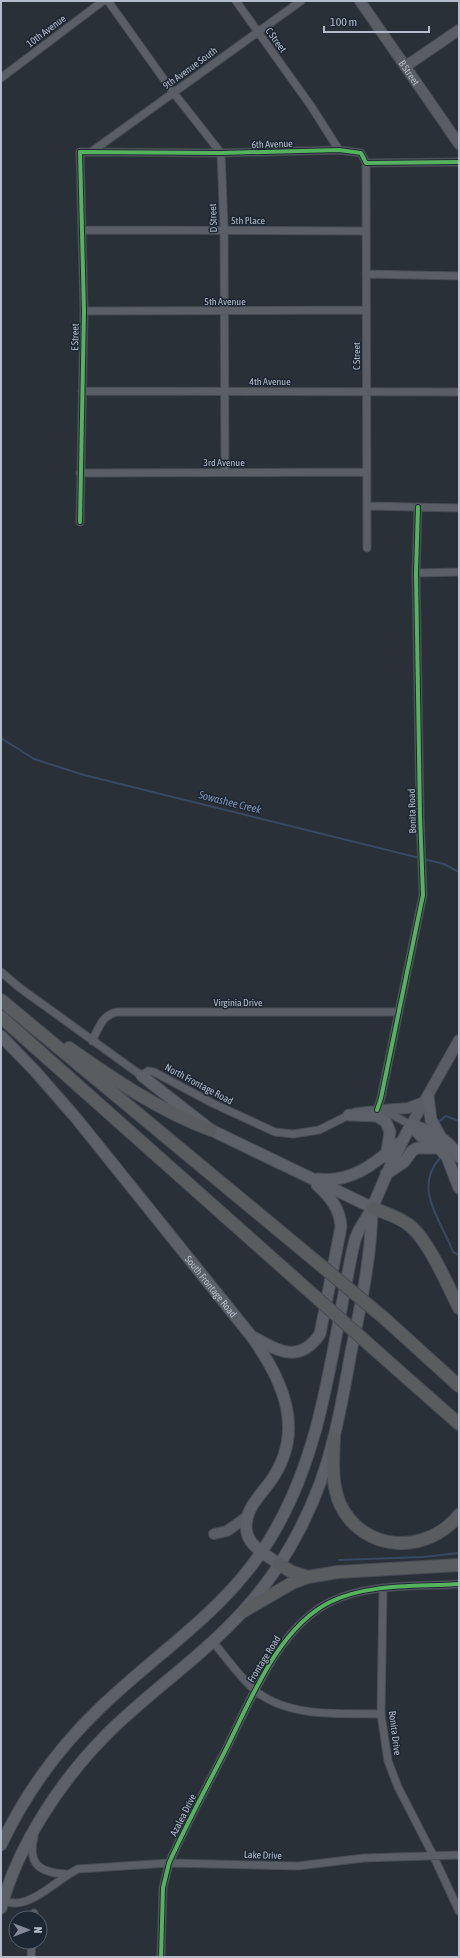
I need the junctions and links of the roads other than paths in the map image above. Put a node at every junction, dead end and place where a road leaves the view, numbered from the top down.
1 (103, 1) edge
2 (108, 1) edge
3 (236, 1) edge
4 (302, 1) edge
5 (360, 1) edge
6 (459, 30) edge
7 (258, 32) junction
8 (406, 66) junction
9 (1, 78) edge
10 (173, 92) junction
11 (459, 144) edge
12 (339, 150) junction
13 (80, 152) joint
14 (91, 152) junction
15 (221, 154) junction
16 (459, 162) edge
17 (366, 163) junction
18 (224, 229) junction
19 (82, 230) junction
20 (365, 230) junction
21 (366, 274) junction
22 (459, 276) edge
23 (366, 310) junction
24 (84, 311) junction
25 (224, 311) junction
26 (82, 391) junction
27 (224, 391) junction
28 (366, 392) junction
29 (459, 392) edge
30 (225, 472) junction
31 (367, 472) junction
32 (80, 473) junction
33 (368, 506) junction
34 (418, 507) junction
35 (459, 508) edge
36 (80, 522) dead end
37 (367, 548) dead end
38 (459, 572) edge
39 (416, 573) junction
40 (1, 972) edge
41 (1, 1000) edge
42 (399, 1012) junction
43 (1, 1017) edge
44 (30, 1025) junction
45 (1, 1036) edge
46 (459, 1040) edge
47 (92, 1041) junction
48 (142, 1076) junction
49 (426, 1099) junction
50 (380, 1110) junction
51 (349, 1115) junction
52 (411, 1125) junction
53 (212, 1130) junction
54 (403, 1139) junction
55 (441, 1143) junction
56 (386, 1154) junction
57 (459, 1157) edge
58 (311, 1179) junction
59 (383, 1179) junction
60 (459, 1188) edge
61 (373, 1208) junction
62 (459, 1308) edge
63 (252, 1337) junction
64 (459, 1386) edge
65 (447, 1414) junction
66 (459, 1424) edge
67 (459, 1434) edge
68 (334, 1438) junction
69 (459, 1515) edge
70 (247, 1517) junction
71 (214, 1534) dead end
72 (261, 1551) junction
73 (279, 1564) junction
74 (459, 1565) edge
75 (308, 1577) junction
76 (459, 1584) edge
77 (383, 1589) junction
78 (244, 1611) junction
79 (213, 1642) junction
80 (256, 1691) junction
81 (381, 1714) junction
82 (37, 1825) junction
83 (1, 1845) edge
84 (433, 1855) junction
85 (459, 1855) edge
86 (169, 1862) junction
87 (67, 1874) junction
88 (2, 1903) edge
89 (459, 1911) edge
90 (161, 1957) edge

1 - 9 street, 10th Avenue
2 - 10 street
3 - 7 street, C Street
4 - 7 street, 9th Avenue South
5 - 8 street, B Street
6 - 8 street
7 - 10 street, 9th Avenue South
7 - 12 street, C Street
8 - 11 street, B Street
10 - 14 street, 9th Avenue South
10 - 15 street
12 - 15 street, 6th Avenue
12 - 17 street, 6th Avenue
13 - 14 street, 6th Avenue
13 - 19 street, E Street
14 - 15 street, 6th Avenue
15 - 18 street, D Street
16 - 17 street
17 - 20 street, C Street
18 - 19 street, 5th Place
18 - 20 street, 5th Place
18 - 25 street, D Street
19 - 24 street, E Street
20 - 21 street, C Street
21 - 22 street
21 - 23 street, C Street
23 - 25 street, 5th Avenue
23 - 28 street, C Street
24 - 25 street, 5th Avenue
24 - 26 street, E Street
25 - 27 street, D Street
26 - 27 street, 4th Avenue
26 - 32 street, E Street
27 - 28 street, 4th Avenue
27 - 30 street, D Street
28 - 29 street, 4th Avenue
28 - 31 street, C Street
30 - 31 street, 3rd Avenue
30 - 32 street, 3rd Avenue
31 - 33 street, C Street
32 - 36 street, E Street
33 - 34 street
33 - 37 street, C Street
34 - 35 street
34 - 39 street, Bonita Road
38 - 39 street
39 - 42 street, Bonita Road
40 - 47 street
41 - 44 highway
42 - 47 street, Virginia Drive
42 - 50 street, Bonita Road
43 - 65 highway, bridge
44 - 53 highway
44 - 64 highway, bridge
45 - 63 main road, South Frontage Road
46 - 49 street
47 - 48 street
48 - 51 street, North Frontage Road
48 - 53 main road
49 - 50 street
49 - 52 street
49 - 55 main road
50 - 51 street, North Frontage Road
50 - 52 street
51 - 56 main road
52 - 54 main road
52 - 55 main road
53 - 58 main road
54 - 56 main road
54 - 59 main road
55 - 57 main road
55 - 59 main road
55 - 60 main road
56 - 58 main road
56 - 59 main road
58 - 61 main road
58 - 63 main road
59 - 61 main road
61 - 62 highway
61 - 68 main road
61 - 72 main road
63 - 70 main road, South Frontage Road
65 - 66 highway
65 - 67 highway
68 - 69 highway
68 - 73 main road
70 - 71 street
70 - 72 main road
72 - 73 main road
72 - 83 main road
73 - 75 highway
73 - 78 main road
74 - 75 highway
75 - 78 highway
76 - 77 street, Frontage Road
77 - 80 street, Frontage Road
77 - 81 street, Bonita Drive
78 - 79 main road
79 - 80 street, Frontage Road
79 - 82 main road
80 - 81 street
80 - 86 street, Azalea Drive
81 - 84 street, Bonita Drive
82 - 87 street, Lake Drive
82 - 88 main road
84 - 85 street, Lake Drive
84 - 86 street, Lake Drive
84 - 89 street, Bonita Drive
86 - 87 street, Lake Drive
86 - 90 street, Azalea Drive
87 - 88 street, Lake Drive

